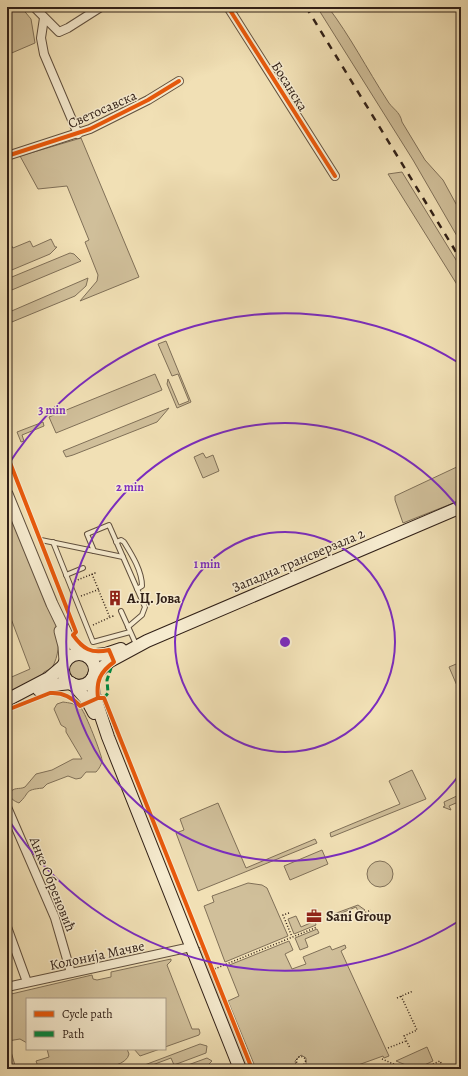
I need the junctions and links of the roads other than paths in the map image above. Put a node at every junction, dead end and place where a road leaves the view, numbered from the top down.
1 (34, 7) edge
2 (101, 7) edge
3 (228, 7) edge
4 (44, 18) junction
5 (179, 81) dead end
6 (78, 134) junction
7 (7, 156) edge
8 (335, 176) dead end
9 (7, 494) edge
10 (461, 507) edge
11 (41, 540) dead end
12 (53, 542) junction
13 (116, 542) junction
14 (94, 551) junction
15 (123, 557) junction
16 (83, 568) dead end
17 (66, 575) junction
18 (137, 588) junction
19 (52, 604) junction
20 (121, 611) dead end
21 (129, 630) junction
22 (147, 641) junction
23 (135, 642) dead end
24 (84, 655) junction
25 (64, 664) junction
26 (93, 677) junction
27 (72, 684) junction
28 (9, 699) edge
29 (108, 737) junction
30 (7, 807) edge
31 (7, 927) edge
32 (192, 947) junction
33 (70, 973) junction
34 (27, 982) junction
35 (7, 987) edge
36 (240, 1069) edge

1 - 4 street
2 - 4 street
3 - 8 street, Босанска
4 - 6 street, Светосавска
5 - 6 street, Светосавска
6 - 7 street, Светосавска
9 - 19 street
10 - 22 main road, Западна трансверзала 2
11 - 12 lane
12 - 14 lane
12 - 17 lane
13 - 14 lane
13 - 15 lane
13 - 18 lane
14 - 15 lane
15 - 18 lane
16 - 17 lane
17 - 21 lane
18 - 21 lane
19 - 24 street
19 - 25 street
20 - 21 lane
21 - 23 lane
22 - 24 main road, Западна трансверзала 2
22 - 26 main road, Западна трансверзала 2
24 - 25 main road
24 - 26 main road
25 - 27 main road
25 - 28 main road
26 - 27 main road
26 - 29 main road
27 - 28 main road
27 - 29 main road
29 - 32 main road
30 - 33 street, Анке Обреновић
31 - 34 street
32 - 33 street, Колонија Мачве
32 - 36 main road
33 - 34 street, Колонија Мачве
34 - 35 street, Колонија Мачве

